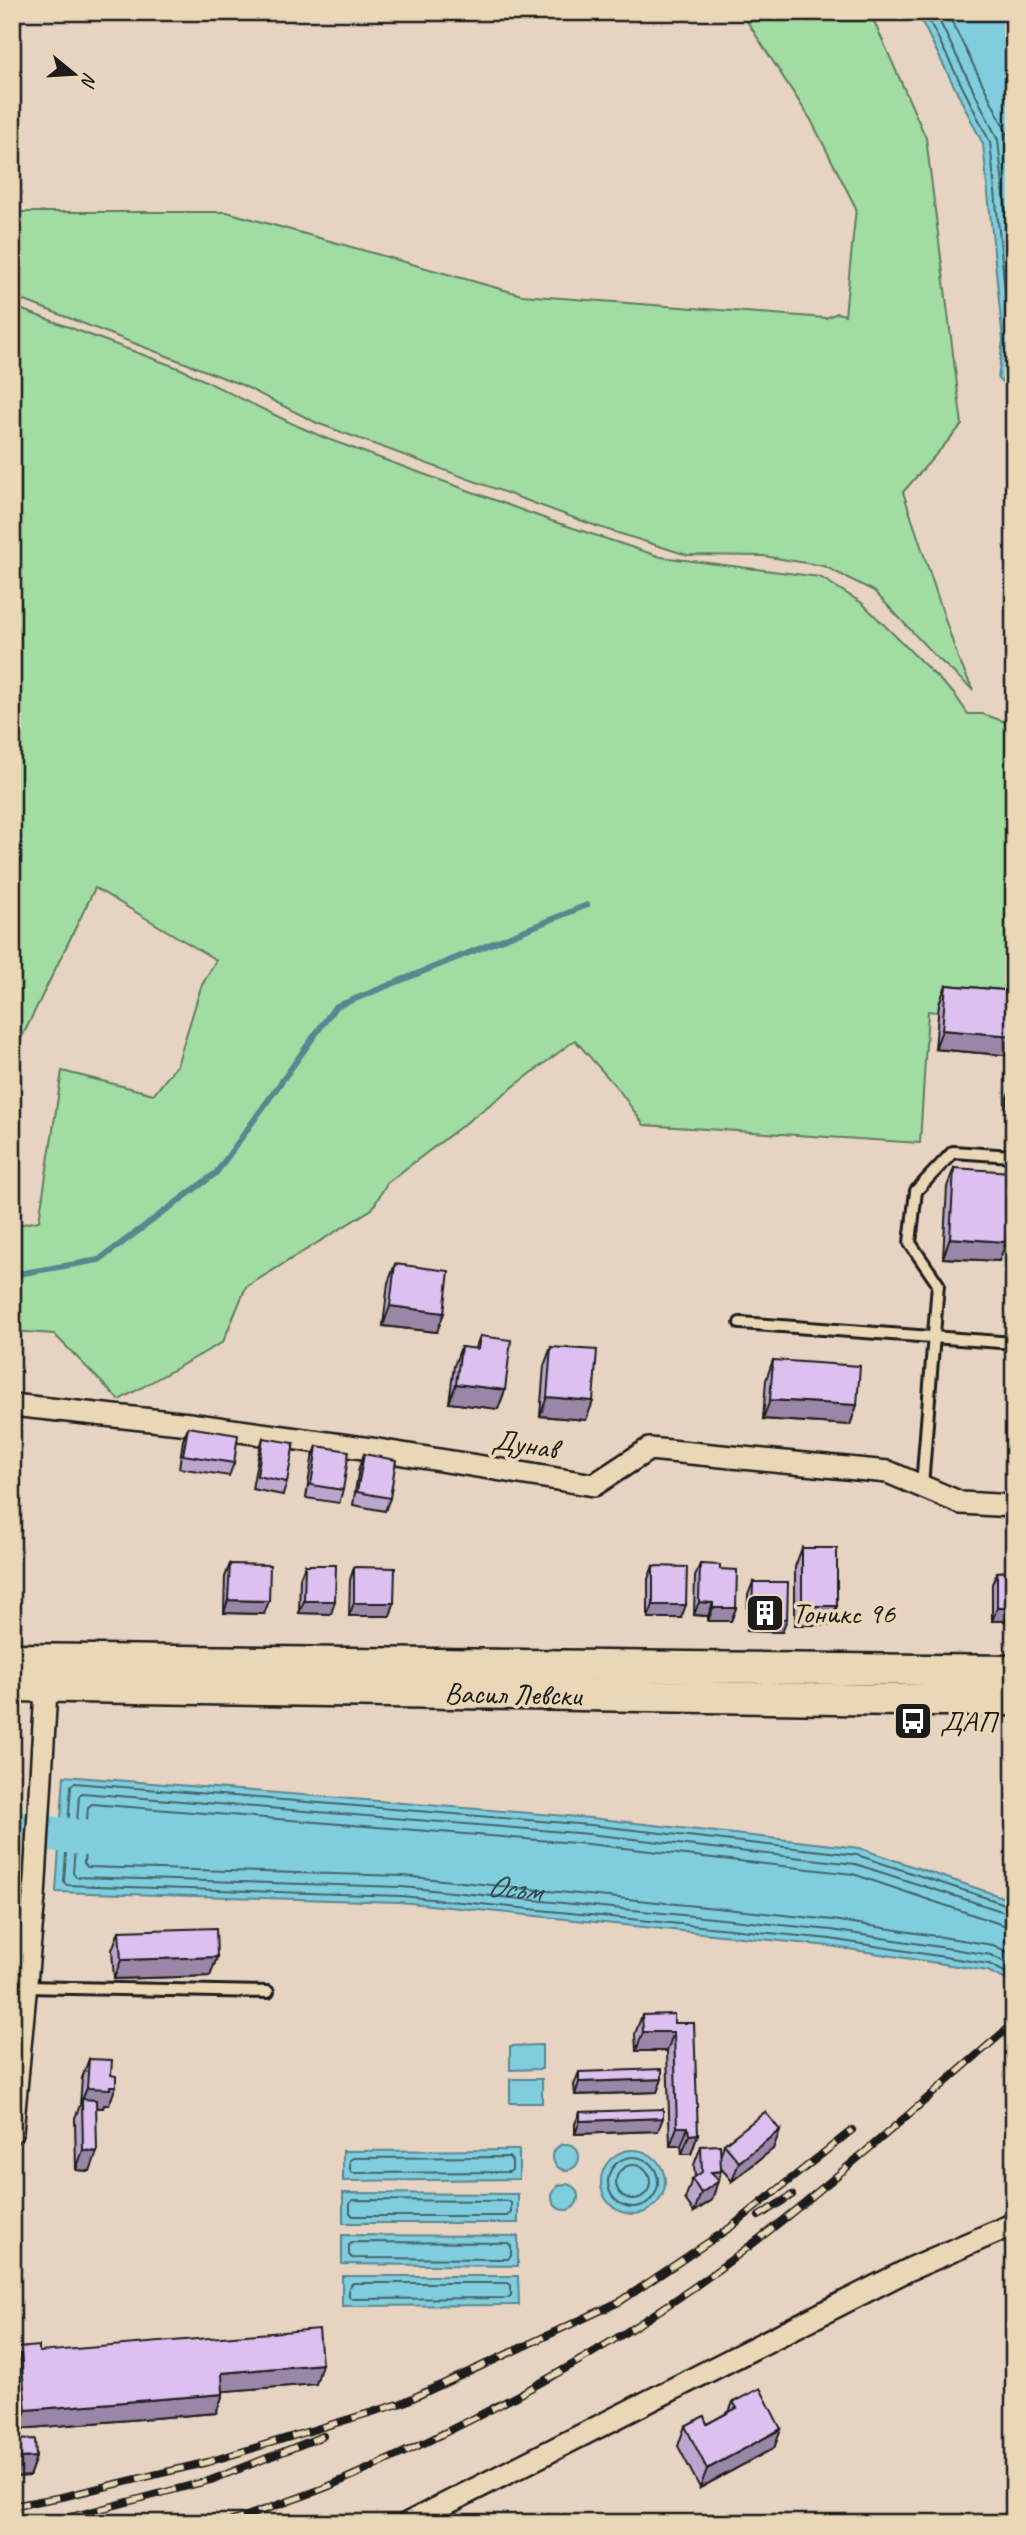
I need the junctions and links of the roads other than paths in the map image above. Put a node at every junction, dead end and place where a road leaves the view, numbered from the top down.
1 (1014, 1098) edge
2 (740, 1324) dead end
3 (933, 1338) junction
4 (1014, 1343) edge
5 (12, 1405) edge
6 (922, 1486) junction
7 (1014, 1506) edge
8 (12, 1658) edge
9 (1014, 1671) edge
10 (47, 1672) junction
11 (12, 1686) edge
12 (1014, 1700) edge
13 (25, 1987) junction
14 (268, 1992) dead end
15 (15, 2074) edge
16 (12, 2132) edge
17 (1014, 2224) edge
18 (408, 2523) edge

1 - 3 lane
2 - 3 lane
3 - 4 lane
3 - 6 lane
5 - 6 street, Дунав
6 - 7 street, Дунав
8 - 10 main road, Васил Левски
9 - 10 main road, Васил Левски
10 - 11 main road, Васил Левски
10 - 12 main road, Васил Левски
10 - 13 street
13 - 14 lane
13 - 15 street
15 - 16 street
17 - 18 street

